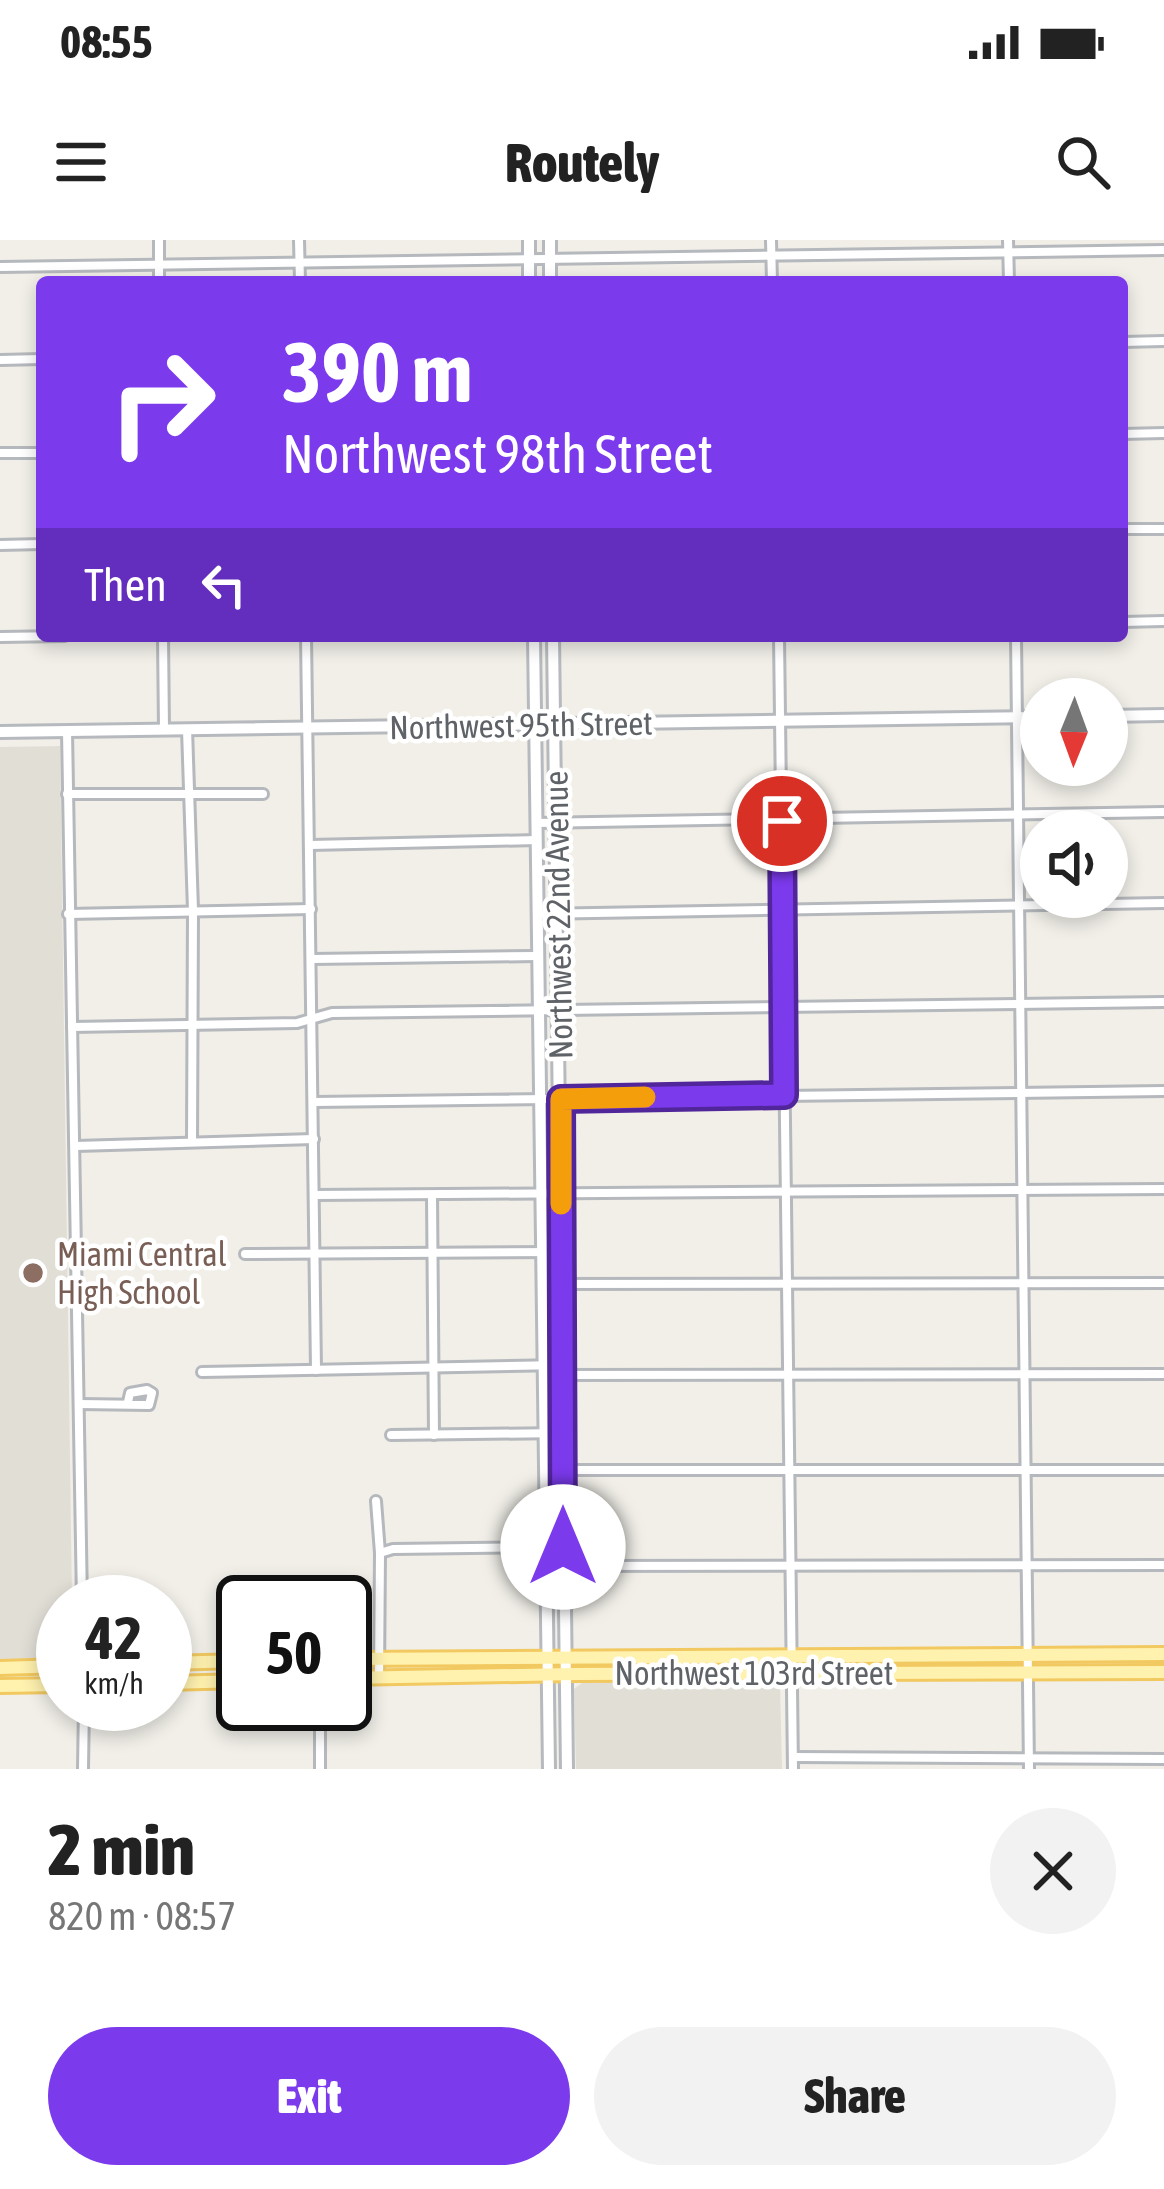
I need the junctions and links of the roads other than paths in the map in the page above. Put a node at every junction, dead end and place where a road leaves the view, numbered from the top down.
1 (159, 240) edge
2 (299, 240) edge
3 (529, 240) edge
4 (550, 240) edge
5 (771, 240) edge
6 (1008, 240) edge
7 (1164, 250) edge
8 (1008, 252) junction
9 (771, 255) junction
10 (529, 259) junction
11 (550, 259) junction
12 (299, 261) junction
13 (159, 266) junction
14 (0, 267) edge
15 (159, 276) edge
16 (300, 276) edge
17 (529, 276) edge
18 (550, 276) edge
19 (772, 276) edge
20 (1009, 276) edge
21 (1164, 341) edge
22 (1128, 342) edge
23 (36, 359) edge
24 (0, 360) edge
25 (1164, 433) edge
26 (1128, 434) edge
27 (0, 453) edge
28 (36, 453) edge
29 (1164, 529) edge
30 (1128, 530) edge
31 (36, 544) edge
32 (0, 545) edge
33 (1164, 621) edge
34 (1128, 622) edge
35 (36, 636) edge
36 (0, 637) edge
37 (163, 642) edge
38 (306, 642) edge
39 (534, 642) edge
40 (553, 642) edge
41 (779, 642) edge
42 (1016, 642) edge
43 (1128, 716) edge
44 (1164, 716) edge
45 (1015, 717) junction
46 (1020, 717) edge
47 (780, 721) junction
48 (556, 725) junction
49 (535, 726) junction
50 (306, 728) junction
51 (187, 729) junction
52 (164, 730) junction
53 (67, 731) junction
54 (0, 732) edge
55 (67, 794) junction
56 (189, 794) junction
57 (263, 794) dead end
58 (1164, 812) edge
59 (1016, 814) junction
60 (782, 821) junction
61 (558, 822) junction
62 (536, 824) junction
63 (536, 840) junction
64 (310, 845) junction
65 (1164, 903) edge
66 (1018, 907) junction
67 (311, 909) junction
68 (194, 910) junction
69 (785, 910) junction
70 (68, 914) junction
71 (536, 914) junction
72 (559, 914) junction
73 (536, 956) junction
74 (312, 959) junction
75 (1020, 1002) junction
76 (1164, 1002) edge
77 (786, 1005) junction
78 (537, 1009) junction
79 (559, 1009) junction
80 (314, 1019) junction
81 (194, 1024) junction
82 (72, 1027) junction
83 (1164, 1091) edge
84 (1021, 1092) junction
85 (784, 1095) junction
86 (561, 1099) junction
87 (538, 1100) junction
88 (314, 1102) junction
89 (314, 1139) junction
90 (192, 1142) junction
91 (76, 1146) junction
92 (1164, 1189) edge
93 (1022, 1190) junction
94 (787, 1192) junction
95 (539, 1194) junction
96 (562, 1194) junction
97 (432, 1195) junction
98 (315, 1196) junction
99 (432, 1251) junction
100 (540, 1252) junction
101 (562, 1252) junction
102 (245, 1253) dead end
103 (315, 1253) junction
104 (1164, 1282) edge
105 (541, 1284) junction
106 (562, 1284) junction
107 (788, 1284) junction
108 (1023, 1284) junction
109 (434, 1368) junction
110 (316, 1370) junction
111 (542, 1370) junction
112 (562, 1370) junction
113 (202, 1372) dead end
114 (1164, 1374) edge
115 (789, 1375) junction
116 (1024, 1375) junction
117 (128, 1402) dead end
118 (79, 1404) junction
119 (543, 1433) junction
120 (562, 1433) junction
121 (391, 1435) dead end
122 (434, 1435) junction
123 (543, 1470) junction
124 (563, 1470) junction
125 (1025, 1470) junction
126 (1164, 1470) edge
127 (789, 1471) junction
128 (376, 1501) dead end
129 (544, 1547) junction
130 (563, 1547) junction
131 (380, 1553) junction
132 (1027, 1565) junction
133 (1164, 1565) edge
134 (545, 1566) junction
135 (563, 1566) junction
136 (791, 1566) junction
137 (82, 1575) edge
138 (794, 1654) junction
139 (1028, 1654) junction
140 (1164, 1654) edge
141 (547, 1655) junction
142 (565, 1655) junction
143 (372, 1658) edge
144 (379, 1658) junction
145 (36, 1667) edge
146 (0, 1668) edge
147 (794, 1672) junction
148 (1028, 1672) junction
149 (1164, 1672) edge
150 (548, 1674) junction
151 (566, 1674) junction
152 (372, 1677) edge
153 (379, 1677) junction
154 (36, 1685) edge
155 (0, 1686) edge
156 (83, 1731) edge
157 (320, 1731) edge
158 (794, 1757) junction
159 (1164, 1759) edge
160 (1029, 1764) edge
161 (83, 1769) edge
162 (320, 1769) edge
163 (549, 1769) edge
164 (566, 1769) edge
165 (793, 1769) edge

1 - 13 street
2 - 12 street
3 - 10 main road
4 - 11 main road
5 - 9 street
6 - 8 street
7 - 8 street
8 - 9 street
8 - 20 street
9 - 11 street
9 - 19 street
10 - 11 street
10 - 12 street
10 - 17 main road
11 - 18 main road
12 - 13 street
12 - 16 street
13 - 14 street
13 - 15 street
21 - 22 street
23 - 24 street
25 - 26 street
27 - 28 street
29 - 30 street
31 - 32 street
33 - 34 street
35 - 36 street
37 - 52 street
38 - 50 street
39 - 49 main road, Northwest 22nd Avenue
40 - 48 main road, Northwest 22nd Avenue
41 - 47 street
42 - 45 street
43 - 44 main road
45 - 46 main road, Northwest 95th Street
45 - 47 main road, Northwest 95th Street
45 - 59 street
47 - 48 main road, Northwest 95th Street
47 - 60 street
48 - 49 main road, Northwest 95th Street
48 - 61 main road, Northwest 22nd Avenue
49 - 50 main road, Northwest 95th Street
49 - 62 main road, Northwest 22nd Avenue
50 - 51 main road, Northwest 95th Street
50 - 64 street
51 - 52 main road, Northwest 95th Street
51 - 56 street
52 - 53 main road, Northwest 95th Street
53 - 54 main road, Northwest 95th Street
53 - 55 street
55 - 56 street
55 - 70 street
56 - 57 street
56 - 68 street
58 - 59 street
59 - 60 street
59 - 66 street
60 - 61 street
60 - 69 street
61 - 62 street
61 - 72 main road, Northwest 22nd Avenue
62 - 63 main road, Northwest 22nd Avenue
63 - 64 street
63 - 71 main road, Northwest 22nd Avenue
64 - 67 street
65 - 66 street
66 - 69 street
66 - 75 street
67 - 68 street
67 - 74 street
68 - 70 street
68 - 81 street
69 - 72 street
69 - 77 street
70 - 82 street
71 - 72 street
71 - 73 main road, Northwest 22nd Avenue
72 - 79 main road, Northwest 22nd Avenue
73 - 74 street
73 - 78 main road, Northwest 22nd Avenue
74 - 80 street
75 - 76 street
75 - 77 street
75 - 84 street
77 - 79 street
77 - 85 street
78 - 79 street
78 - 80 street
78 - 87 main road, Northwest 22nd Avenue
79 - 86 main road, Northwest 22nd Avenue
80 - 81 street
80 - 88 street
81 - 82 street
81 - 90 street
82 - 91 street
83 - 84 street
84 - 85 street
84 - 93 street
85 - 86 street
85 - 94 street
86 - 87 street
86 - 96 main road, Northwest 22nd Avenue
87 - 88 street
87 - 95 main road, Northwest 22nd Avenue
88 - 89 street
89 - 90 street
89 - 98 street
90 - 91 street
91 - 118 street
92 - 93 street
93 - 94 street
93 - 108 street
94 - 96 street
94 - 107 street
95 - 96 street
95 - 97 street
95 - 100 main road, Northwest 22nd Avenue
96 - 101 main road, Northwest 22nd Avenue
97 - 98 street
97 - 99 street
98 - 103 street
99 - 100 street
99 - 103 street
99 - 109 street
100 - 101 street
100 - 105 main road, Northwest 22nd Avenue
101 - 106 main road, Northwest 22nd Avenue
102 - 103 street
103 - 110 street
104 - 108 street
105 - 106 street
105 - 111 main road, Northwest 22nd Avenue
106 - 107 street
106 - 112 main road, Northwest 22nd Avenue
107 - 108 street
107 - 115 street
108 - 116 street
109 - 110 street
109 - 111 street
109 - 122 street
110 - 113 street
111 - 112 street
111 - 119 main road, Northwest 22nd Avenue
112 - 115 street
112 - 120 main road, Northwest 22nd Avenue
114 - 116 street
115 - 116 street
115 - 127 street
116 - 125 street
117 - 118 street
118 - 137 street
119 - 120 street
119 - 122 street
119 - 123 main road, Northwest 22nd Avenue
120 - 124 main road, Northwest 22nd Avenue
121 - 122 street
123 - 124 street
123 - 129 main road, Northwest 22nd Avenue
124 - 127 street
124 - 130 main road, Northwest 22nd Avenue
125 - 126 street
125 - 127 street
125 - 132 street
127 - 136 street
128 - 131 street
129 - 130 street
129 - 131 street
129 - 134 main road, Northwest 22nd Avenue
130 - 135 main road, Northwest 22nd Avenue
131 - 144 street
132 - 133 street
132 - 136 street
132 - 139 street
134 - 135 street
134 - 141 main road, Northwest 22nd Avenue
135 - 136 street
135 - 142 main road, Northwest 22nd Avenue
136 - 138 street
138 - 139 main road, Northwest 103rd Street
138 - 142 main road, Northwest 103rd Street
138 - 147 street
139 - 140 main road, Northwest 103rd Street
139 - 148 street
141 - 142 main road, Northwest 103rd Street
141 - 144 main road, Northwest 103rd Street
141 - 150 main road, Northwest 22nd Avenue
142 - 151 main road, Northwest 22nd Avenue
143 - 144 main road, Northwest 103rd Street
144 - 153 street
145 - 146 main road
147 - 148 main road, Northwest 103rd Street
147 - 151 main road, Northwest 103rd Street
147 - 158 street
148 - 149 main road, Northwest 103rd Street
148 - 160 street
150 - 151 main road, Northwest 103rd Street
150 - 153 main road, Northwest 103rd Street
150 - 163 main road, Northwest 22nd Avenue
151 - 164 main road, Northwest 22nd Avenue
152 - 153 main road, Northwest 103rd Street
154 - 155 main road
156 - 161 street
157 - 162 street
158 - 160 street
158 - 165 street
159 - 160 street

